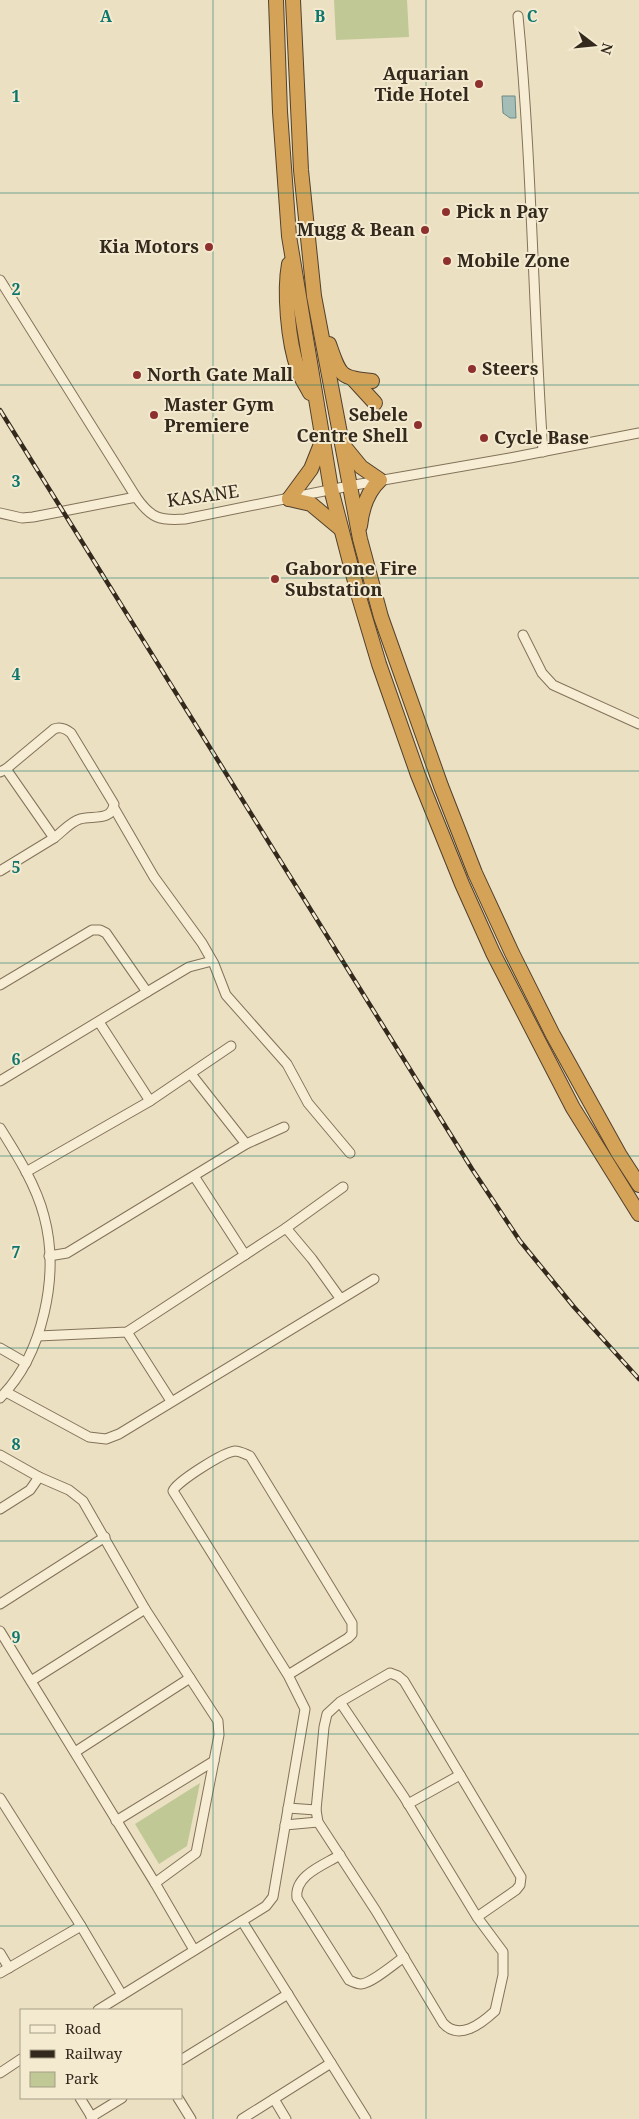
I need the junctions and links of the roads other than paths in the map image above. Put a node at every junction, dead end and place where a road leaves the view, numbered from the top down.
1 (276, 0) edge
2 (293, 0) edge
3 (518, 16) dead end
4 (0, 280) edge
5 (314, 296) junction
6 (353, 379) junction
7 (372, 381) dead end
8 (375, 403) dead end
9 (639, 433) edge
10 (322, 442) junction
11 (341, 442) junction
12 (543, 452) junction
13 (380, 480) junction
14 (349, 486) junction
15 (331, 489) junction
16 (136, 497) junction
17 (290, 498) junction
18 (0, 514) edge
19 (342, 530) junction
20 (360, 539) junction
21 (523, 635) dead end
22 (639, 724) edge
23 (3, 771) edge
24 (114, 808) junction
25 (54, 838) junction
26 (0, 871) edge
27 (212, 961) junction
28 (0, 985) edge
29 (147, 992) junction
30 (99, 1022) junction
31 (231, 1046) dead end
32 (191, 1074) junction
33 (0, 1082) edge
34 (150, 1101) junction
35 (284, 1126) dead end
36 (1, 1131) edge
37 (246, 1144) junction
38 (350, 1153) dead end
39 (26, 1172) junction
40 (194, 1176) junction
41 (639, 1185) edge
42 (343, 1188) dead end
43 (639, 1214) edge
44 (286, 1228) junction
45 (245, 1255) junction
46 (49, 1256) junction
47 (374, 1278) dead end
48 (340, 1298) junction
49 (127, 1332) junction
50 (38, 1336) junction
51 (0, 1348) edge
52 (26, 1363) junction
53 (3, 1395) edge
54 (171, 1401) junction
55 (0, 1455) edge
56 (39, 1476) junction
57 (0, 1509) edge
58 (105, 1537) junction
59 (0, 1604) edge
60 (145, 1609) junction
61 (0, 1631) edge
62 (288, 1675) junction
63 (190, 1678) junction
64 (31, 1681) junction
65 (340, 1702) junction
66 (75, 1752) junction
67 (214, 1761) junction
68 (460, 1775) junction
69 (0, 1798) edge
70 (408, 1804) junction
71 (288, 1808) junction
72 (316, 1810) junction
73 (116, 1821) junction
74 (318, 1822) junction
75 (286, 1825) junction
76 (340, 1855) junction
77 (155, 1883) junction
78 (476, 1917) junction
79 (242, 1921) junction
80 (81, 1926) junction
81 (194, 1950) junction
82 (0, 1953) edge
83 (404, 1957) junction
84 (9, 1968) junction
85 (0, 1973) edge
86 (288, 1994) junction
87 (122, 1995) junction
88 (100, 2009) edge
89 (182, 2059) edge
90 (20, 2060) edge
91 (331, 2063) junction
92 (0, 2073) edge
93 (274, 2098) junction
94 (81, 2099) edge
95 (120, 2099) edge
96 (179, 2099) edge
97 (92, 2118) edge
98 (190, 2119) edge
99 (242, 2119) edge
100 (286, 2119) edge
101 (366, 2119) edge

1 - 10 highway
2 - 5 highway
3 - 12 street
4 - 16 street, KASANE
5 - 6 highway
5 - 11 highway
6 - 7 highway
6 - 8 highway
9 - 12 street, KASANE
10 - 15 highway
10 - 17 highway
11 - 13 highway
11 - 14 highway
12 - 13 street, KASANE
13 - 14 street, KASANE
13 - 20 highway
14 - 15 street, KASANE
14 - 20 highway
15 - 17 street, KASANE
15 - 19 highway
16 - 17 street, KASANE
16 - 18 street
17 - 19 highway
19 - 43 highway
20 - 41 highway
21 - 22 street
23 - 24 street
23 - 25 street
24 - 25 street
24 - 27 street
25 - 26 street
27 - 29 street
27 - 38 street
28 - 29 street
29 - 30 street
30 - 33 street
30 - 34 street
31 - 32 street
32 - 34 street
32 - 37 street
34 - 39 street
35 - 37 street
36 - 39 street
37 - 40 street
39 - 46 street
40 - 45 street
40 - 46 street
42 - 44 street
44 - 45 street
44 - 48 street
45 - 49 street
46 - 50 street
47 - 48 street
48 - 54 street
49 - 50 street
49 - 54 street
50 - 52 street
51 - 52 street
52 - 53 street
53 - 54 street
55 - 56 street
56 - 57 street
56 - 58 street
58 - 59 street
58 - 60 street
60 - 63 street
60 - 64 street
61 - 64 street
62 - 62 street
62 - 71 street
63 - 66 street
63 - 67 street
64 - 66 street
65 - 68 street
65 - 70 street
65 - 72 street
66 - 73 street
67 - 73 street
67 - 77 street
68 - 70 street
68 - 78 street
69 - 80 street
70 - 78 street
71 - 72 street
71 - 75 street
72 - 74 street
73 - 77 street
74 - 75 street
74 - 76 street
75 - 79 street
76 - 83 street
76 - 83 street
77 - 81 street
78 - 83 street
79 - 81 street
79 - 86 street
80 - 84 street
80 - 87 street
81 - 87 street
82 - 84 street
84 - 85 street
86 - 89 street
86 - 91 street
87 - 88 street
90 - 92 street
91 - 93 street
91 - 101 street
93 - 99 street
93 - 100 street
94 - 97 street
95 - 97 street
96 - 98 street

